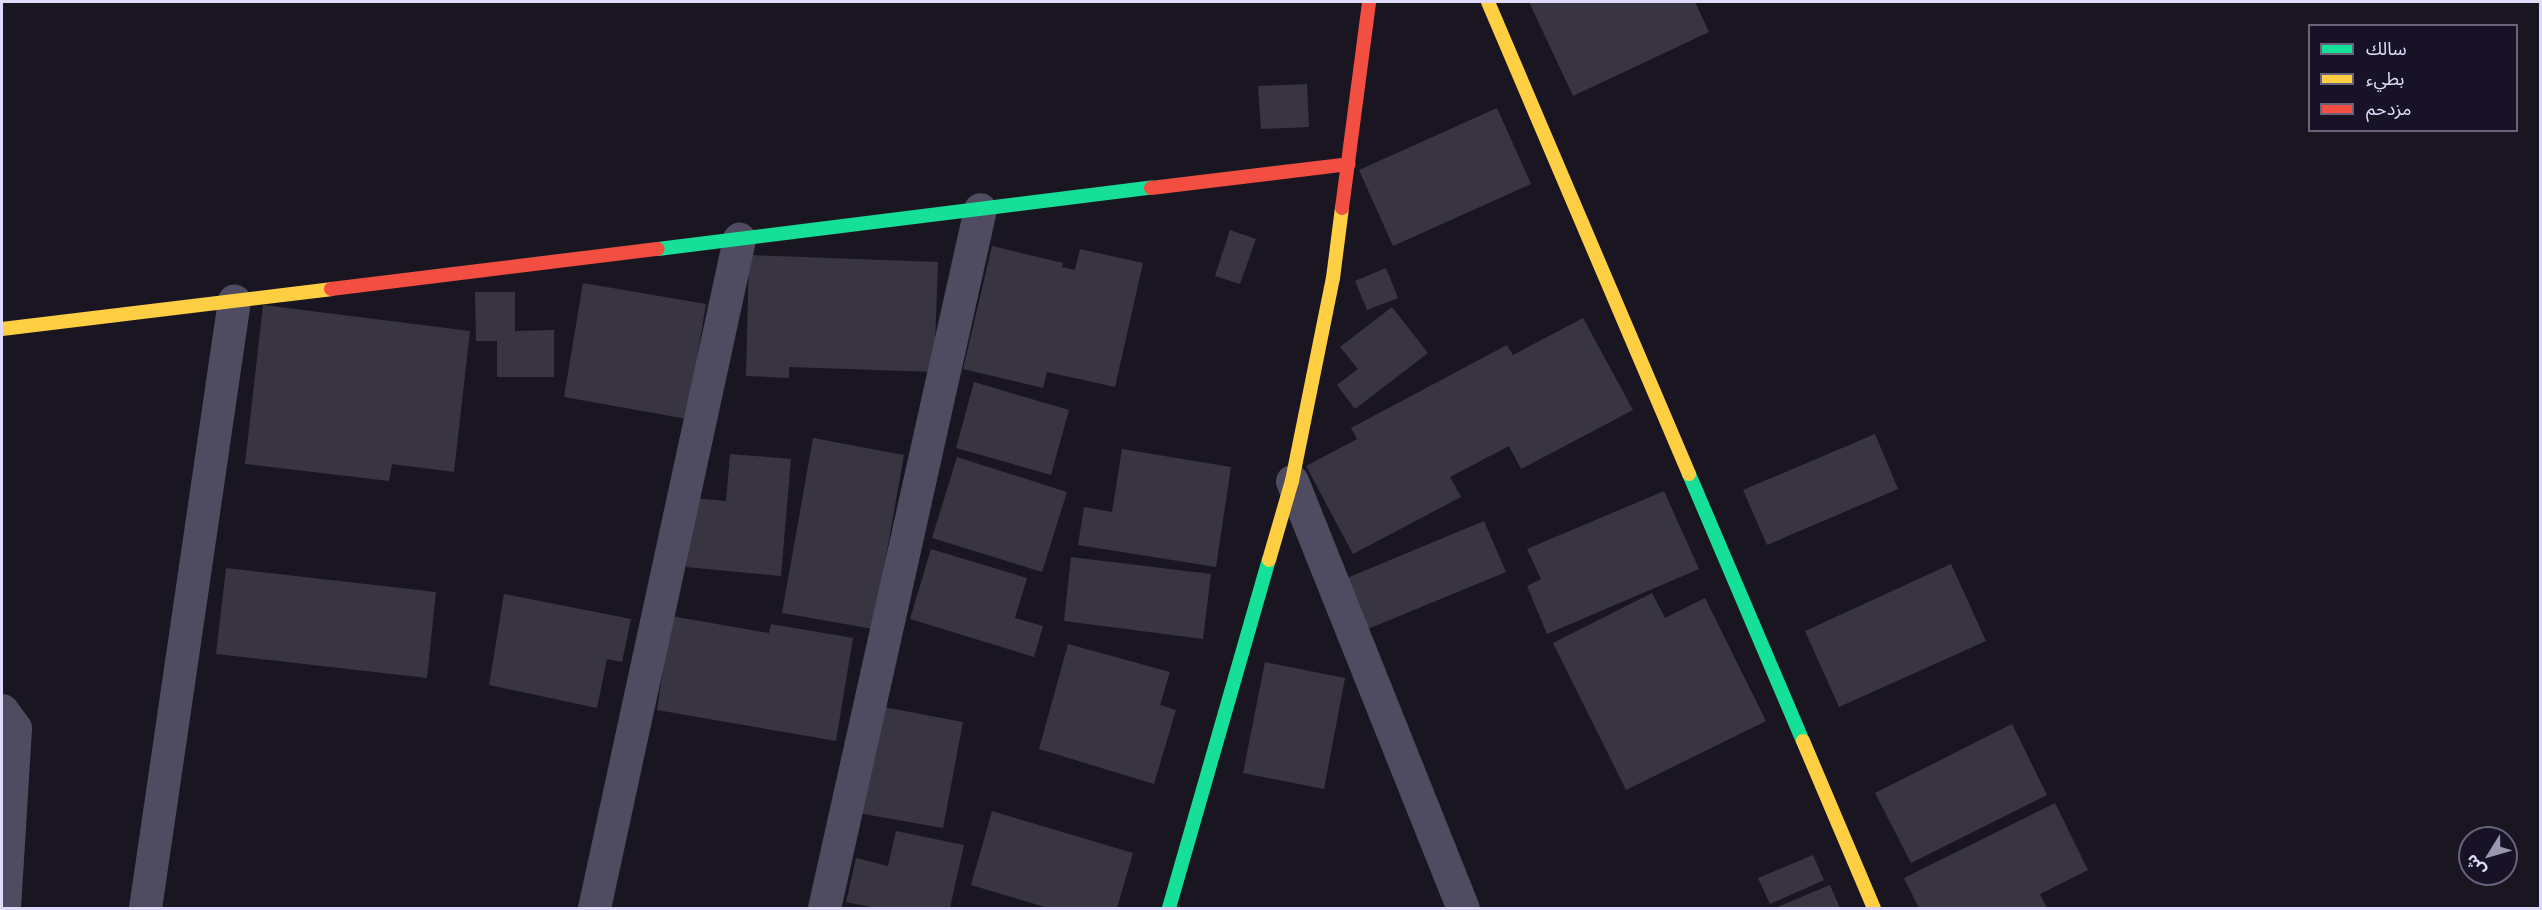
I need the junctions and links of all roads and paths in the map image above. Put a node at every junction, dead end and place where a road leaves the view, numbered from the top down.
1 (1369, 2) edge
2 (1488, 2) edge
3 (1349, 164) junction
4 (980, 209) junction
5 (739, 239) junction
6 (234, 300) junction
7 (2, 329) edge
8 (1292, 481) junction
9 (2, 710) edge
10 (4, 909) edge
11 (145, 909) edge
12 (594, 909) edge
13 (824, 909) edge
14 (1169, 909) edge
15 (1463, 909) edge
16 (1874, 909) edge

1 - 3 street
2 - 16 street
3 - 4 street
3 - 8 street
4 - 5 street
4 - 13 street
5 - 6 street
5 - 12 street
6 - 7 street
6 - 11 street
8 - 14 street
8 - 15 street
9 - 10 street

